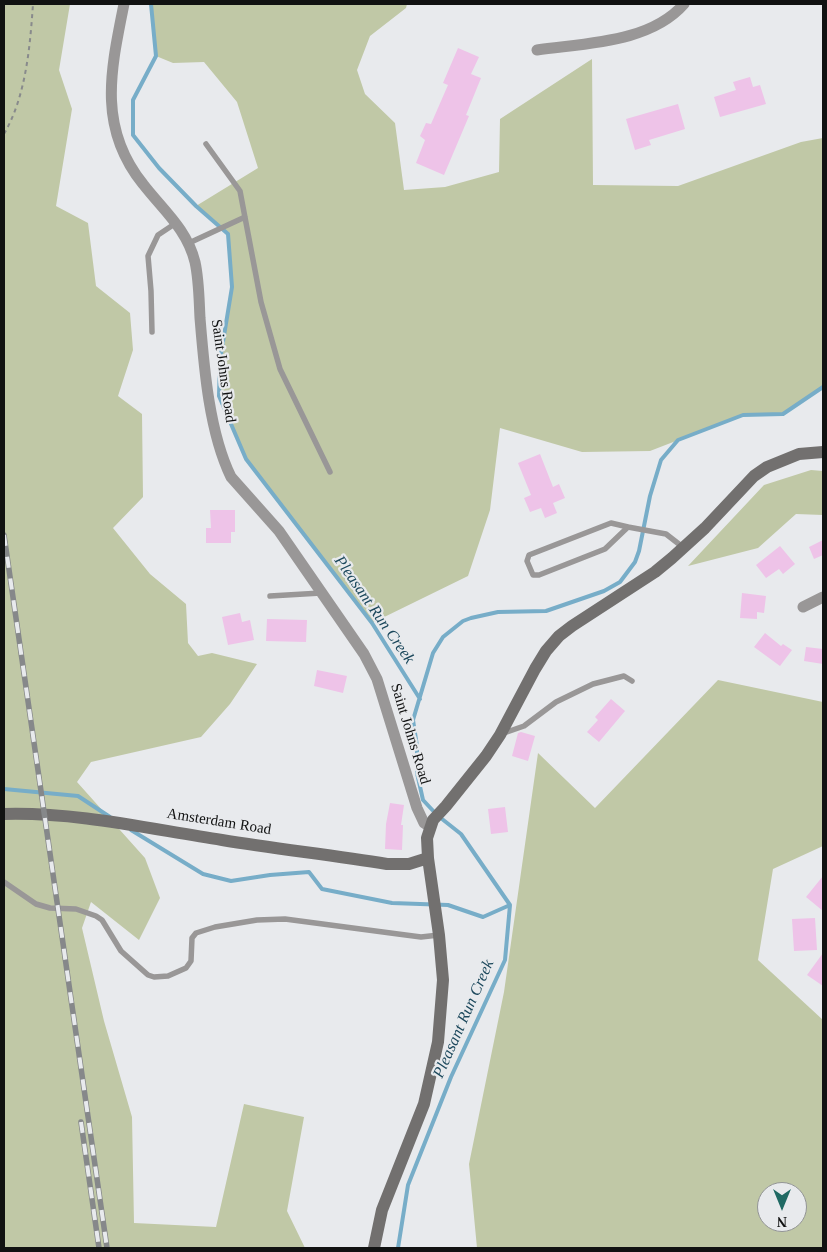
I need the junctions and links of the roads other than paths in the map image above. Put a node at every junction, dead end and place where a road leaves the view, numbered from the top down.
1 (124, 4) edge
2 (684, 4) edge
3 (537, 50) dead end
4 (206, 144) dead end
5 (245, 217) junction
6 (176, 223) junction
7 (189, 244) junction
8 (152, 332) dead end
9 (823, 452) edge
10 (330, 472) dead end
11 (631, 528) junction
12 (684, 548) junction
13 (321, 593) junction
14 (270, 596) dead end
15 (823, 597) edge
16 (803, 607) dead end
17 (632, 681) dead end
18 (500, 735) junction
19 (4, 814) edge
20 (431, 824) junction
21 (428, 858) junction
22 (4, 882) edge
23 (439, 935) junction
24 (374, 1248) edge

1 - 6 street, Saint Johns Road
2 - 3 street
4 - 5 lane
5 - 7 lane
5 - 10 lane
6 - 7 street, Saint Johns Road
6 - 8 lane
7 - 13 street, Saint Johns Road
9 - 12 street
11 - 11 lane
11 - 12 lane
12 - 18 street
13 - 14 lane
13 - 20 street, Saint Johns Road
15 - 16 street
17 - 18 lane
18 - 20 street
19 - 21 street, Amsterdam Road
20 - 21 street
21 - 23 street
22 - 23 lane
23 - 24 street

